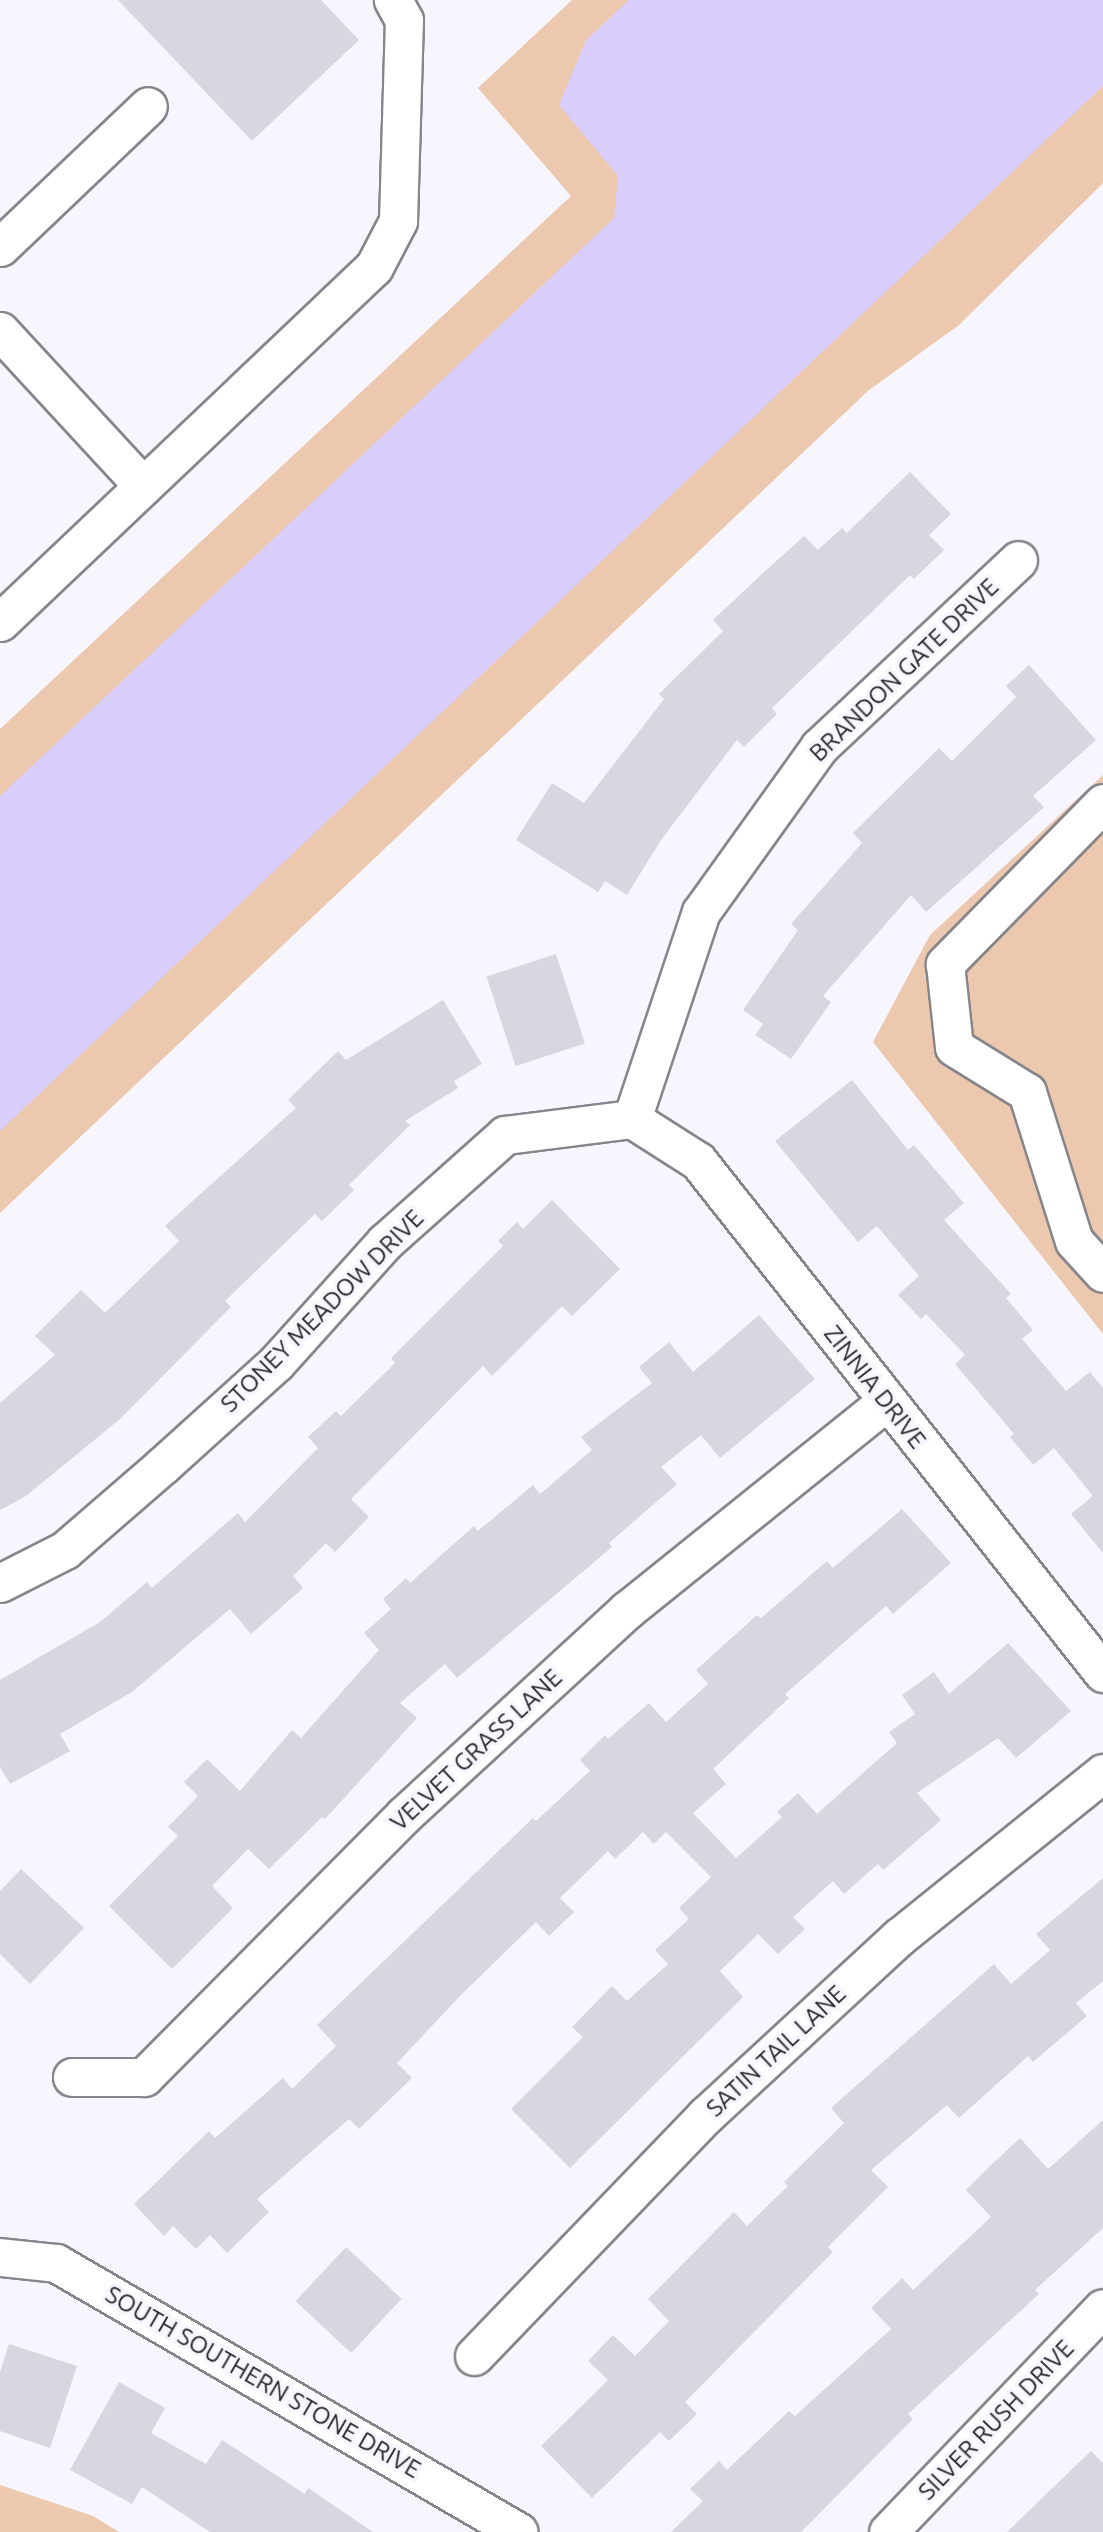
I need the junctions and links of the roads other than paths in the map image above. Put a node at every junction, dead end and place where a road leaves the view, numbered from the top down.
1 (393, 0) edge
2 (148, 106) dead end
3 (0, 247) edge
4 (0, 331) edge
5 (143, 486) junction
6 (1018, 560) dead end
7 (0, 622) edge
8 (1103, 803) edge
9 (632, 1119) junction
10 (1103, 1273) edge
11 (886, 1402) junction
12 (0, 1583) edge
13 (1103, 1673) edge
14 (1103, 1773) edge
15 (72, 2077) dead end
16 (0, 2257) edge
17 (1103, 2308) edge
18 (474, 2356) dead end
19 (519, 2532) edge
20 (888, 2532) edge

1 - 5 street
2 - 3 street
4 - 5 street
5 - 7 street
6 - 9 street, BRANDON GATE DRIVE
8 - 10 street
9 - 11 street, ZINNIA DRIVE
9 - 12 street, STONEY MEADOW DRIVE
11 - 13 street, ZINNIA DRIVE
11 - 15 street, VELVET GRASS LANE
14 - 18 street, SATIN TAIL LANE
16 - 19 street, SOUTH SOUTHERN STONE DRIVE
17 - 20 street, SILVER RUSH DRIVE

